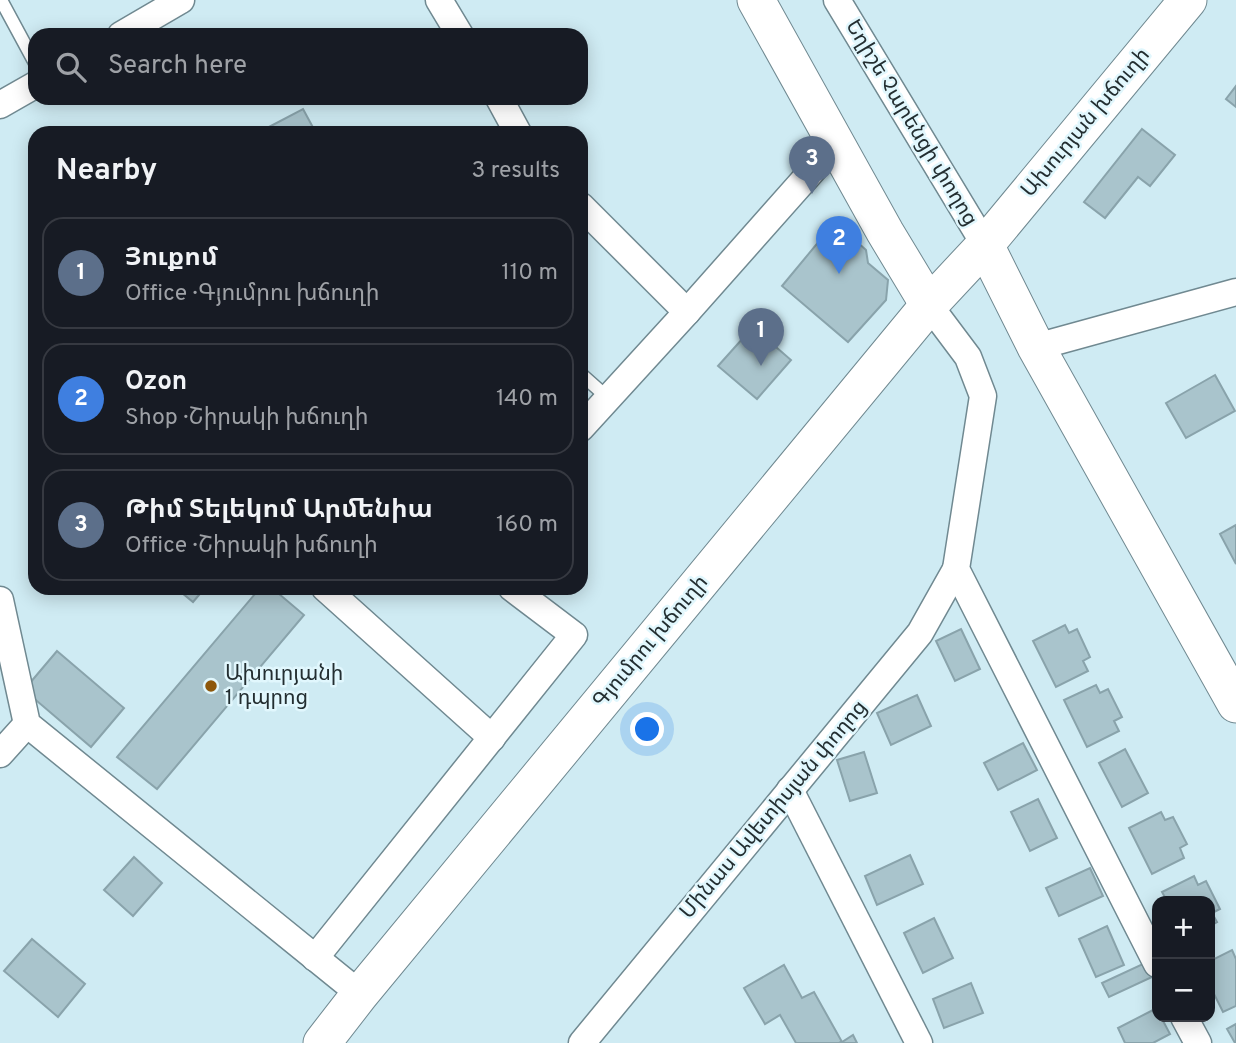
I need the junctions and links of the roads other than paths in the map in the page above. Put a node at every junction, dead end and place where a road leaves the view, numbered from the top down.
1 (1, 0) edge
2 (181, 0) edge
3 (439, 0) edge
4 (755, 0) edge
5 (837, 0) edge
6 (1188, 0) edge
7 (133, 28) edge
8 (456, 28) edge
9 (28, 50) edge
10 (28, 89) edge
11 (0, 105) edge
12 (503, 105) edge
13 (514, 126) edge
14 (836, 144) junction
15 (588, 213) edge
16 (985, 245) junction
17 (1236, 292) edge
18 (929, 306) junction
19 (687, 312) junction
20 (1036, 348) junction
21 (588, 380) edge
22 (608, 398) junction
23 (588, 420) edge
24 (956, 569) junction
25 (333, 595) edge
26 (521, 595) edge
27 (0, 600) edge
28 (1236, 704) edge
29 (27, 724) junction
30 (492, 738) junction
31 (0, 754) edge
32 (790, 790) junction
33 (315, 958) junction
34 (1154, 959) edge
35 (360, 994) junction
36 (1187, 1022) edge
37 (322, 1043) edge
38 (582, 1043) edge
39 (919, 1043) edge
40 (1198, 1043) edge

1 - 9 lane
2 - 7 street
3 - 8 street
4 - 14 main road
5 - 16 street, Եղիշե Չարենցի փողոց
6 - 16 main road, Ախուրյան խճուղի
10 - 11 street
12 - 13 street
14 - 18 main road
14 - 19 street
15 - 19 street
16 - 18 main road, Գյումրու խճուղի
16 - 20 main road
17 - 20 street
18 - 24 street
18 - 35 main road, Գյումրու խճուղի
19 - 22 street
20 - 28 main road
21 - 22 lane
22 - 23 street
24 - 32 street, Մինաս Ավետիսյան փողոց
24 - 34 street
25 - 30 street
26 - 30 street
27 - 29 street
29 - 31 street
29 - 33 street
30 - 33 street
32 - 38 street, Մինաս Ավետիսյան փողոց
32 - 39 street
33 - 35 street
35 - 37 main road, Գյումրու խճուղի
36 - 40 street

